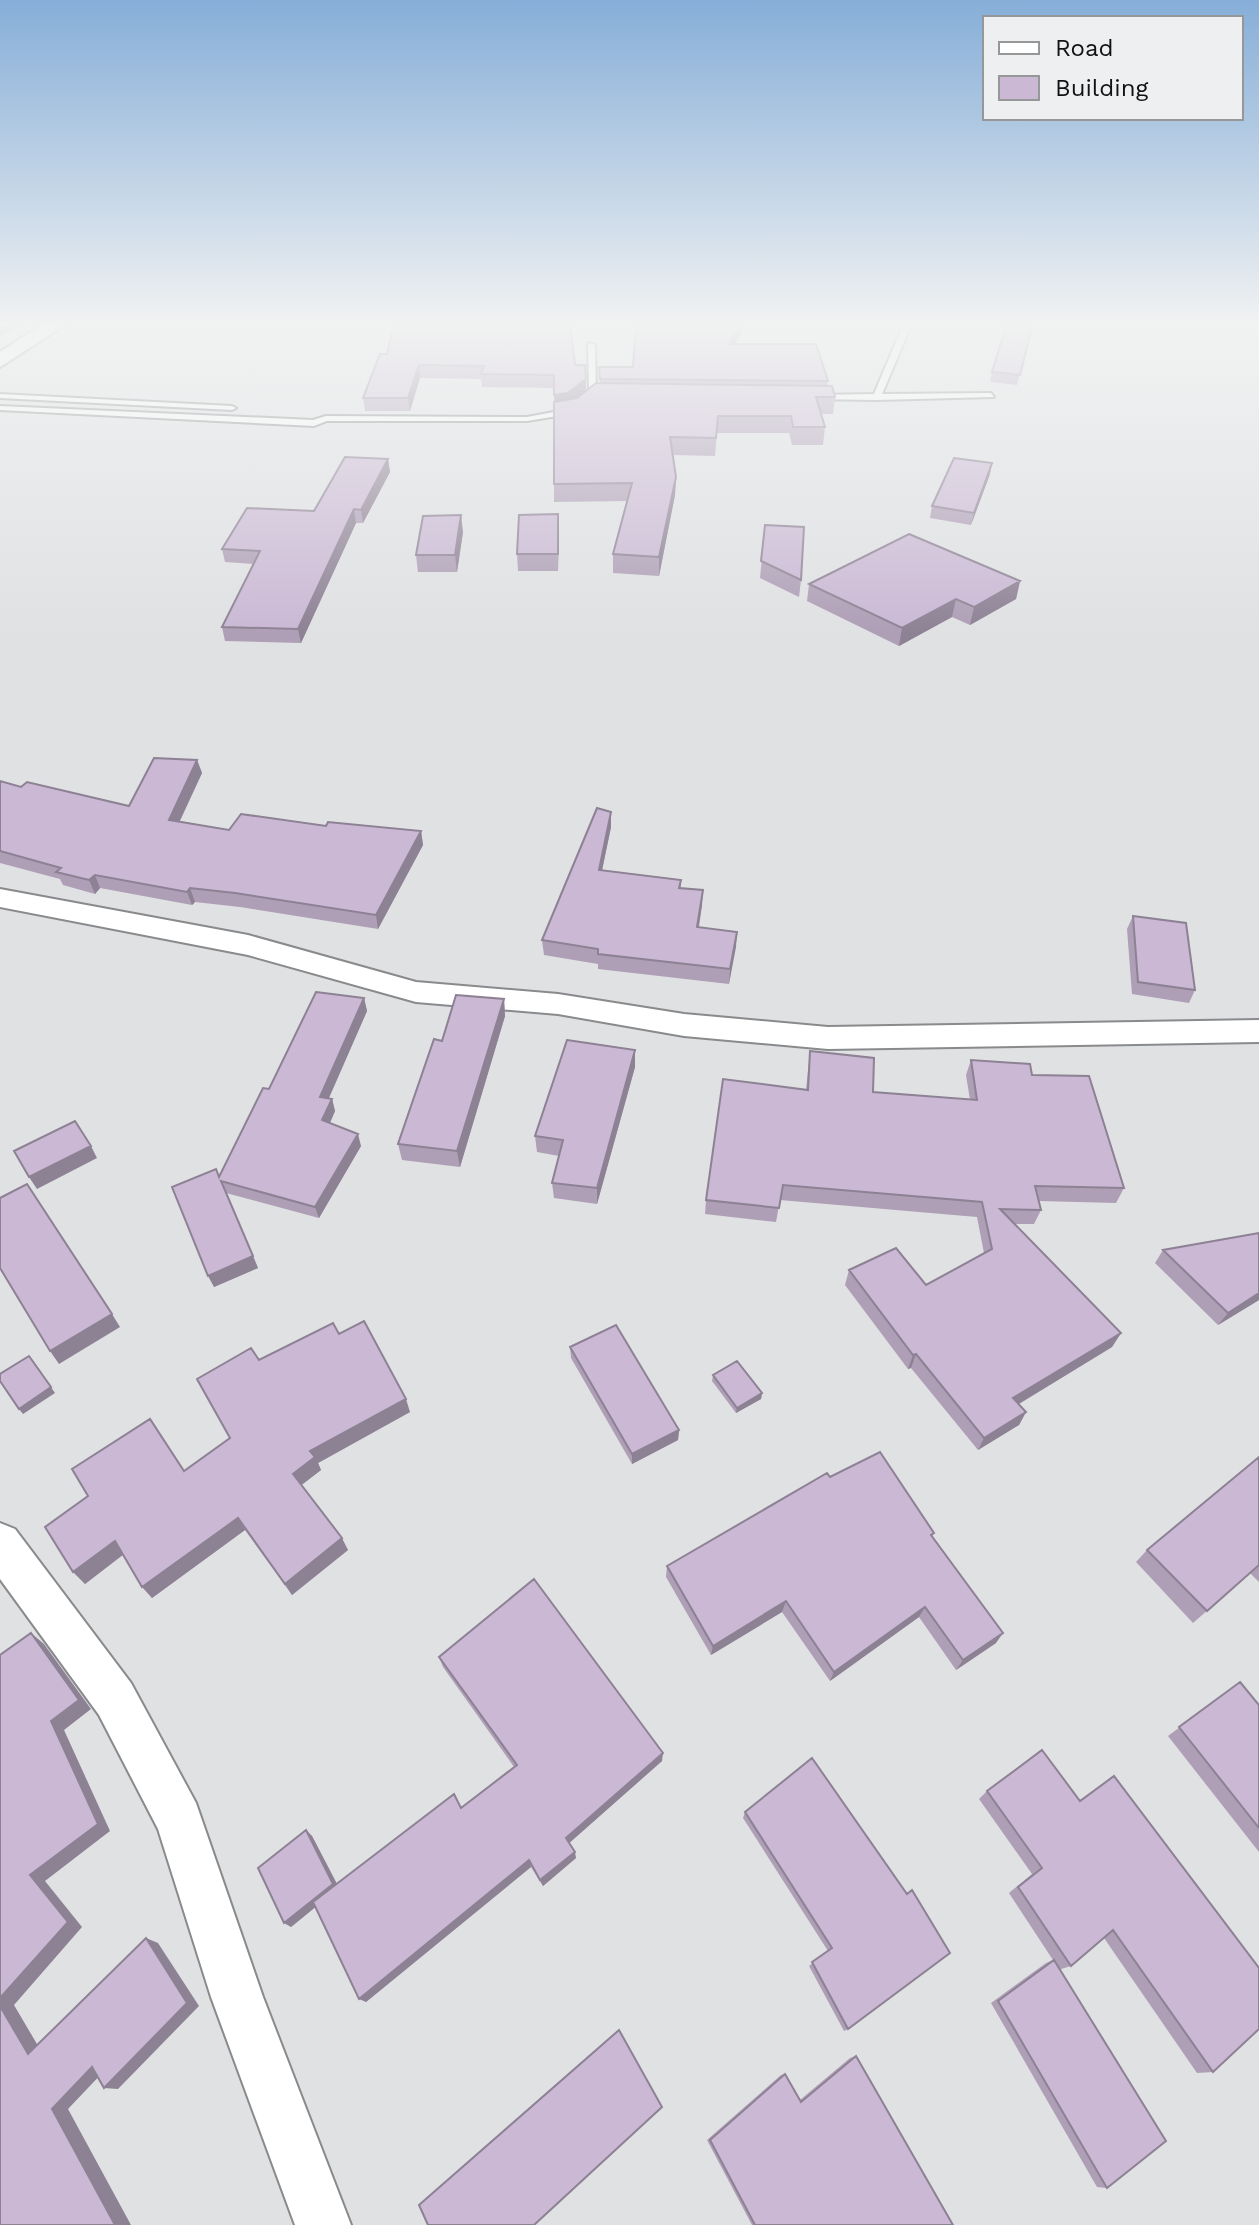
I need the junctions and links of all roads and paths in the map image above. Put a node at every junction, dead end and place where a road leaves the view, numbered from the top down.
1 (0, 898) edge
2 (1259, 1031) edge
3 (0, 1544) edge
4 (323, 2225) edge

1 - 2 street
3 - 4 street

